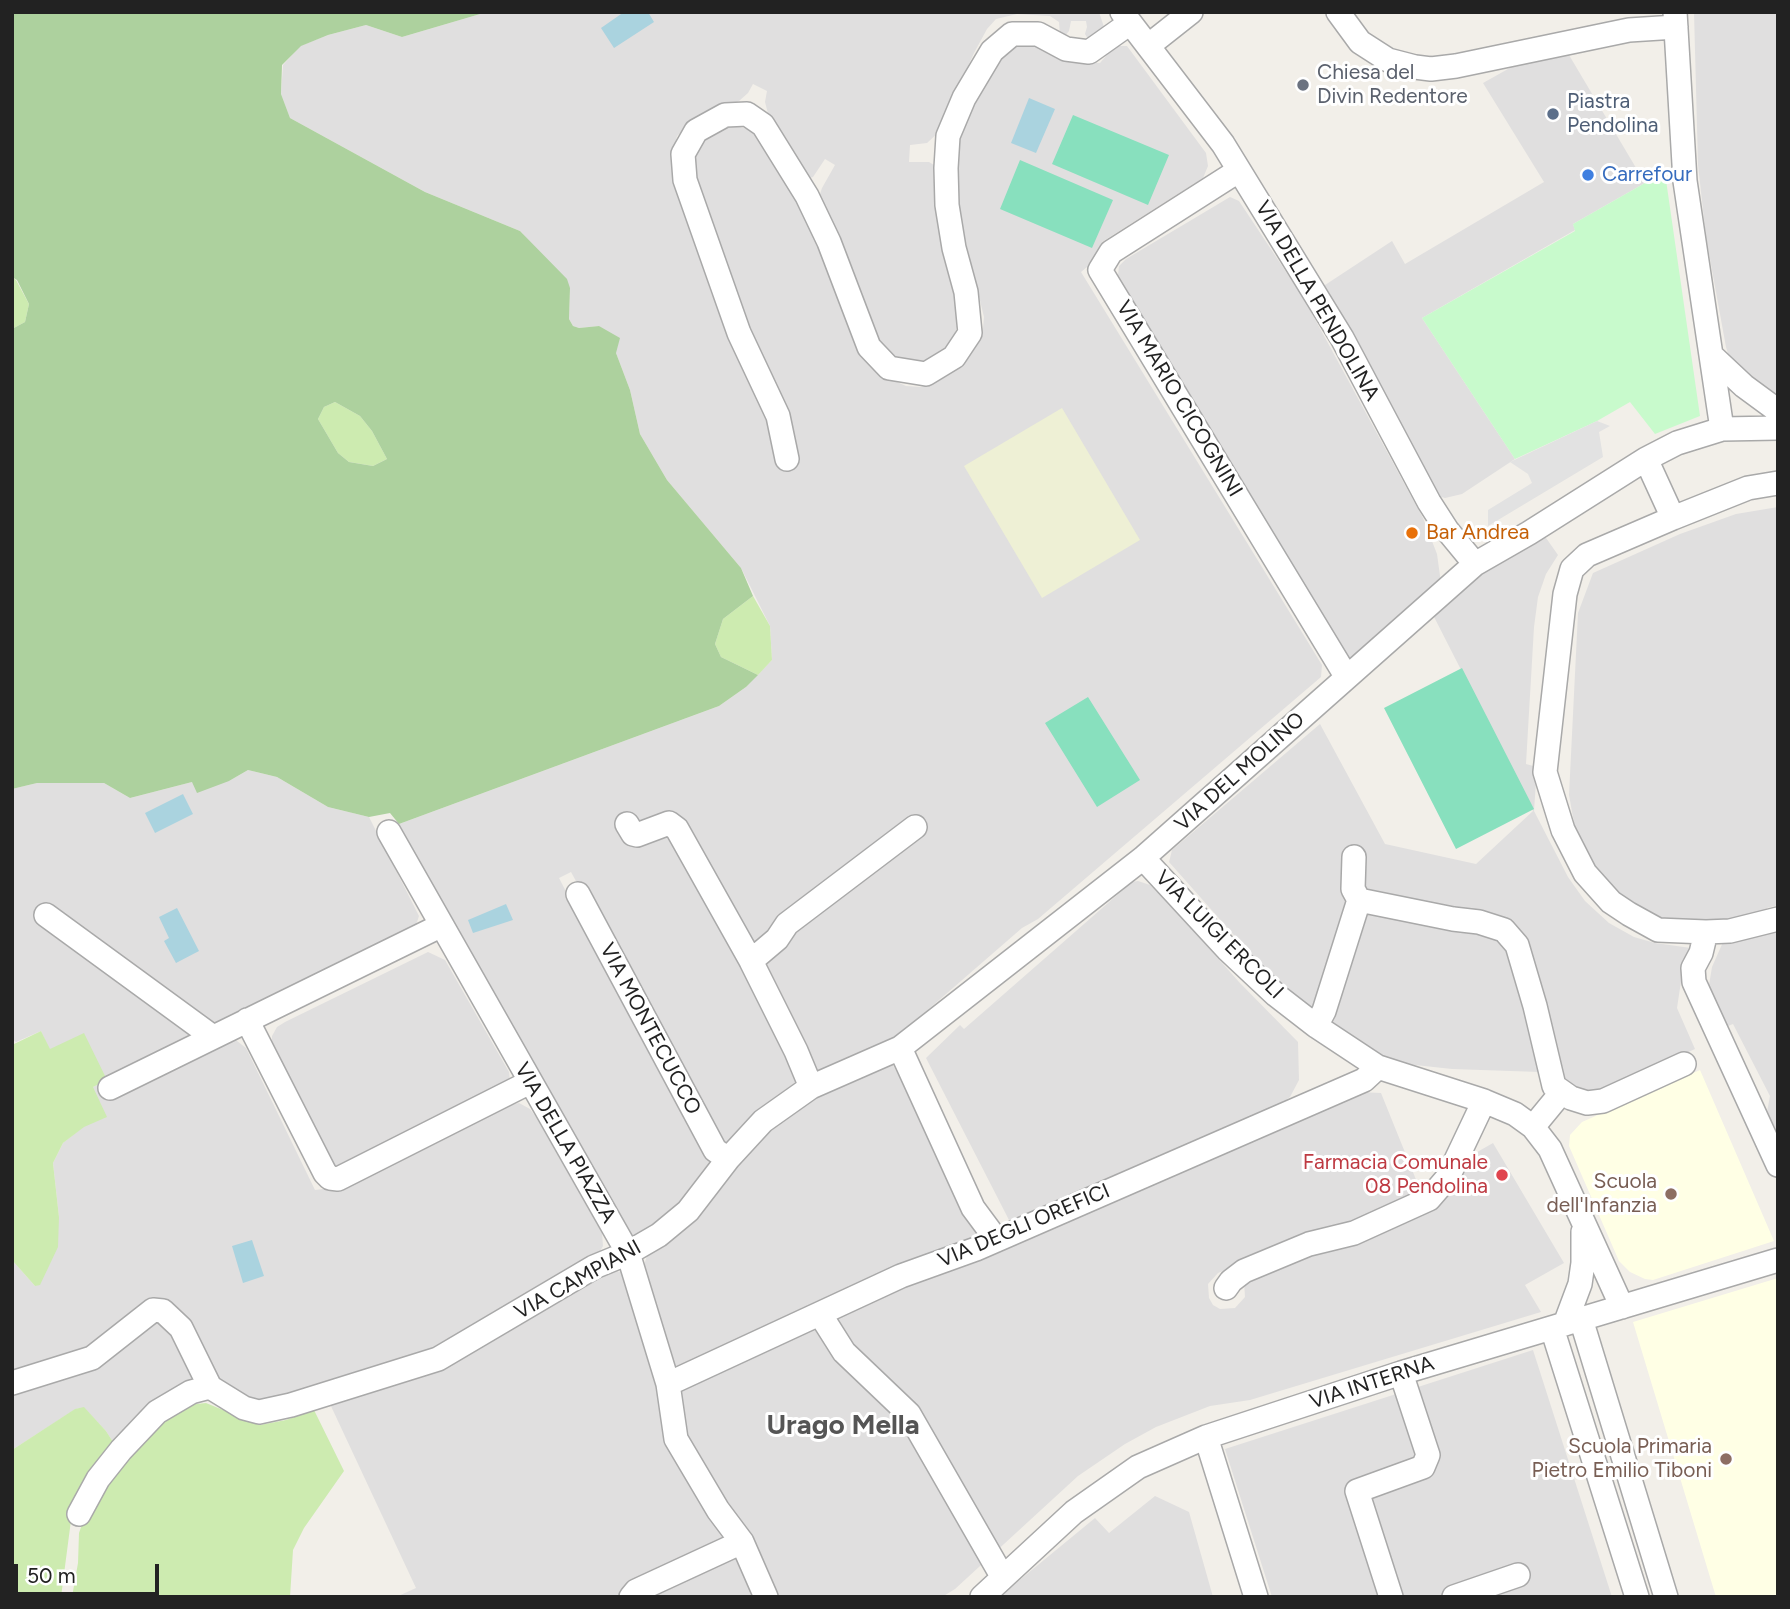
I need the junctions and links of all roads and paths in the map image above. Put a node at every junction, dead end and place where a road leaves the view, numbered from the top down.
1 (1191, 12) edge
2 (1338, 12) edge
3 (1126, 18) edge
4 (1676, 20) edge
5 (1148, 46) junction
6 (1238, 171) junction
7 (1712, 356) junction
8 (1778, 411) edge
9 (1778, 428) edge
10 (1722, 429) junction
11 (787, 459) dead end
12 (1646, 459) junction
13 (1778, 483) edge
14 (1673, 518) junction
15 (1475, 564) junction
16 (1346, 676) junction
17 (627, 824) dead end
18 (915, 827) dead end
19 (389, 832) dead end
20 (1354, 857) dead end
21 (1143, 858) junction
22 (578, 894) dead end
23 (1359, 900) junction
24 (46, 915) dead end
25 (1778, 919) edge
26 (440, 926) junction
27 (1706, 932) junction
28 (751, 961) junction
29 (247, 1020) junction
30 (1316, 1026) junction
31 (213, 1037) junction
32 (900, 1048) junction
33 (1684, 1064) dead end
34 (1378, 1067) junction
35 (530, 1082) junction
36 (811, 1087) junction
37 (110, 1088) dead end
38 (1561, 1093) junction
39 (1484, 1101) junction
40 (1533, 1127) junction
41 (728, 1159) junction
42 (1778, 1165) edge
43 (1582, 1221) junction
44 (996, 1239) junction
45 (628, 1253) junction
46 (1778, 1261) edge
47 (1226, 1288) dead end
48 (1622, 1307) junction
49 (820, 1314) junction
50 (1566, 1323) junction
51 (1401, 1373) junction
52 (12, 1383) edge
53 (668, 1384) junction
54 (210, 1387) junction
55 (1206, 1437) junction
56 (79, 1514) dead end
57 (742, 1542) junction
58 (1518, 1575) dead end
59 (1002, 1576) junction
60 (631, 1597) edge
61 (766, 1597) edge
62 (982, 1597) edge
63 (1256, 1597) edge
64 (1391, 1597) edge
65 (1454, 1597) edge
66 (1637, 1597) edge
67 (1666, 1597) edge

1 - 5 street
2 - 4 street
3 - 5 street, VIA DELLA PENDOLINA
3 - 11 street
4 - 7 street
5 - 6 street, VIA DELLA PENDOLINA
6 - 15 street, VIA DELLA PENDOLINA
6 - 16 street, VIA MARIO CICOGNINI
7 - 8 street
7 - 10 street
9 - 10 street, VIA DEL MOLINO
10 - 12 street, VIA DEL MOLINO
12 - 14 street
12 - 15 street, VIA DEL MOLINO
13 - 14 street
14 - 27 street
15 - 16 street, VIA DEL MOLINO
16 - 21 street, VIA DEL MOLINO
17 - 28 street
18 - 28 street
19 - 26 street, VIA DELLA PIAZZA
20 - 23 street
21 - 30 street, VIA LUIGI ERCOLI
21 - 32 street, VIA DEL MOLINO
22 - 41 street, VIA MONTECUCCO
23 - 30 street
23 - 38 street
24 - 31 street
25 - 27 street
26 - 29 street
26 - 35 street, VIA DELLA PIAZZA
27 - 42 street
28 - 36 street
29 - 31 street
29 - 35 street
30 - 34 street, VIA LUIGI ERCOLI
31 - 37 street
32 - 36 street, VIA CAMPIANI
32 - 44 street
33 - 38 street
34 - 39 street, VIA LUIGI ERCOLI
34 - 44 street, VIA DEGLI OREFICI
35 - 45 street, VIA DELLA PIAZZA
36 - 41 street, VIA CAMPIANI
38 - 40 street
39 - 40 street, VIA LUIGI ERCOLI
39 - 47 street
40 - 43 street, VIA LUIGI ERCOLI
41 - 45 street, VIA CAMPIANI
43 - 48 street, VIA LUIGI ERCOLI
43 - 50 street, VIA LUIGI ERCOLI
44 - 49 street, VIA DEGLI OREFICI
45 - 53 street, VIA DELLA PIAZZA
45 - 54 street, VIA CAMPIANI
46 - 48 street, VIA INTERNA
48 - 50 street, VIA INTERNA
49 - 53 street, VIA DEGLI OREFICI
49 - 59 street
50 - 51 street, VIA INTERNA
50 - 66 street
50 - 67 street
51 - 55 street, VIA INTERNA
51 - 64 street
52 - 54 street
53 - 57 street, VIA DELLA PIAZZA
54 - 56 street
55 - 59 street, VIA INTERNA
55 - 63 street
57 - 60 street
57 - 61 street, VIA DELLA PIAZZA
58 - 65 street
59 - 62 street, VIA INTERNA

